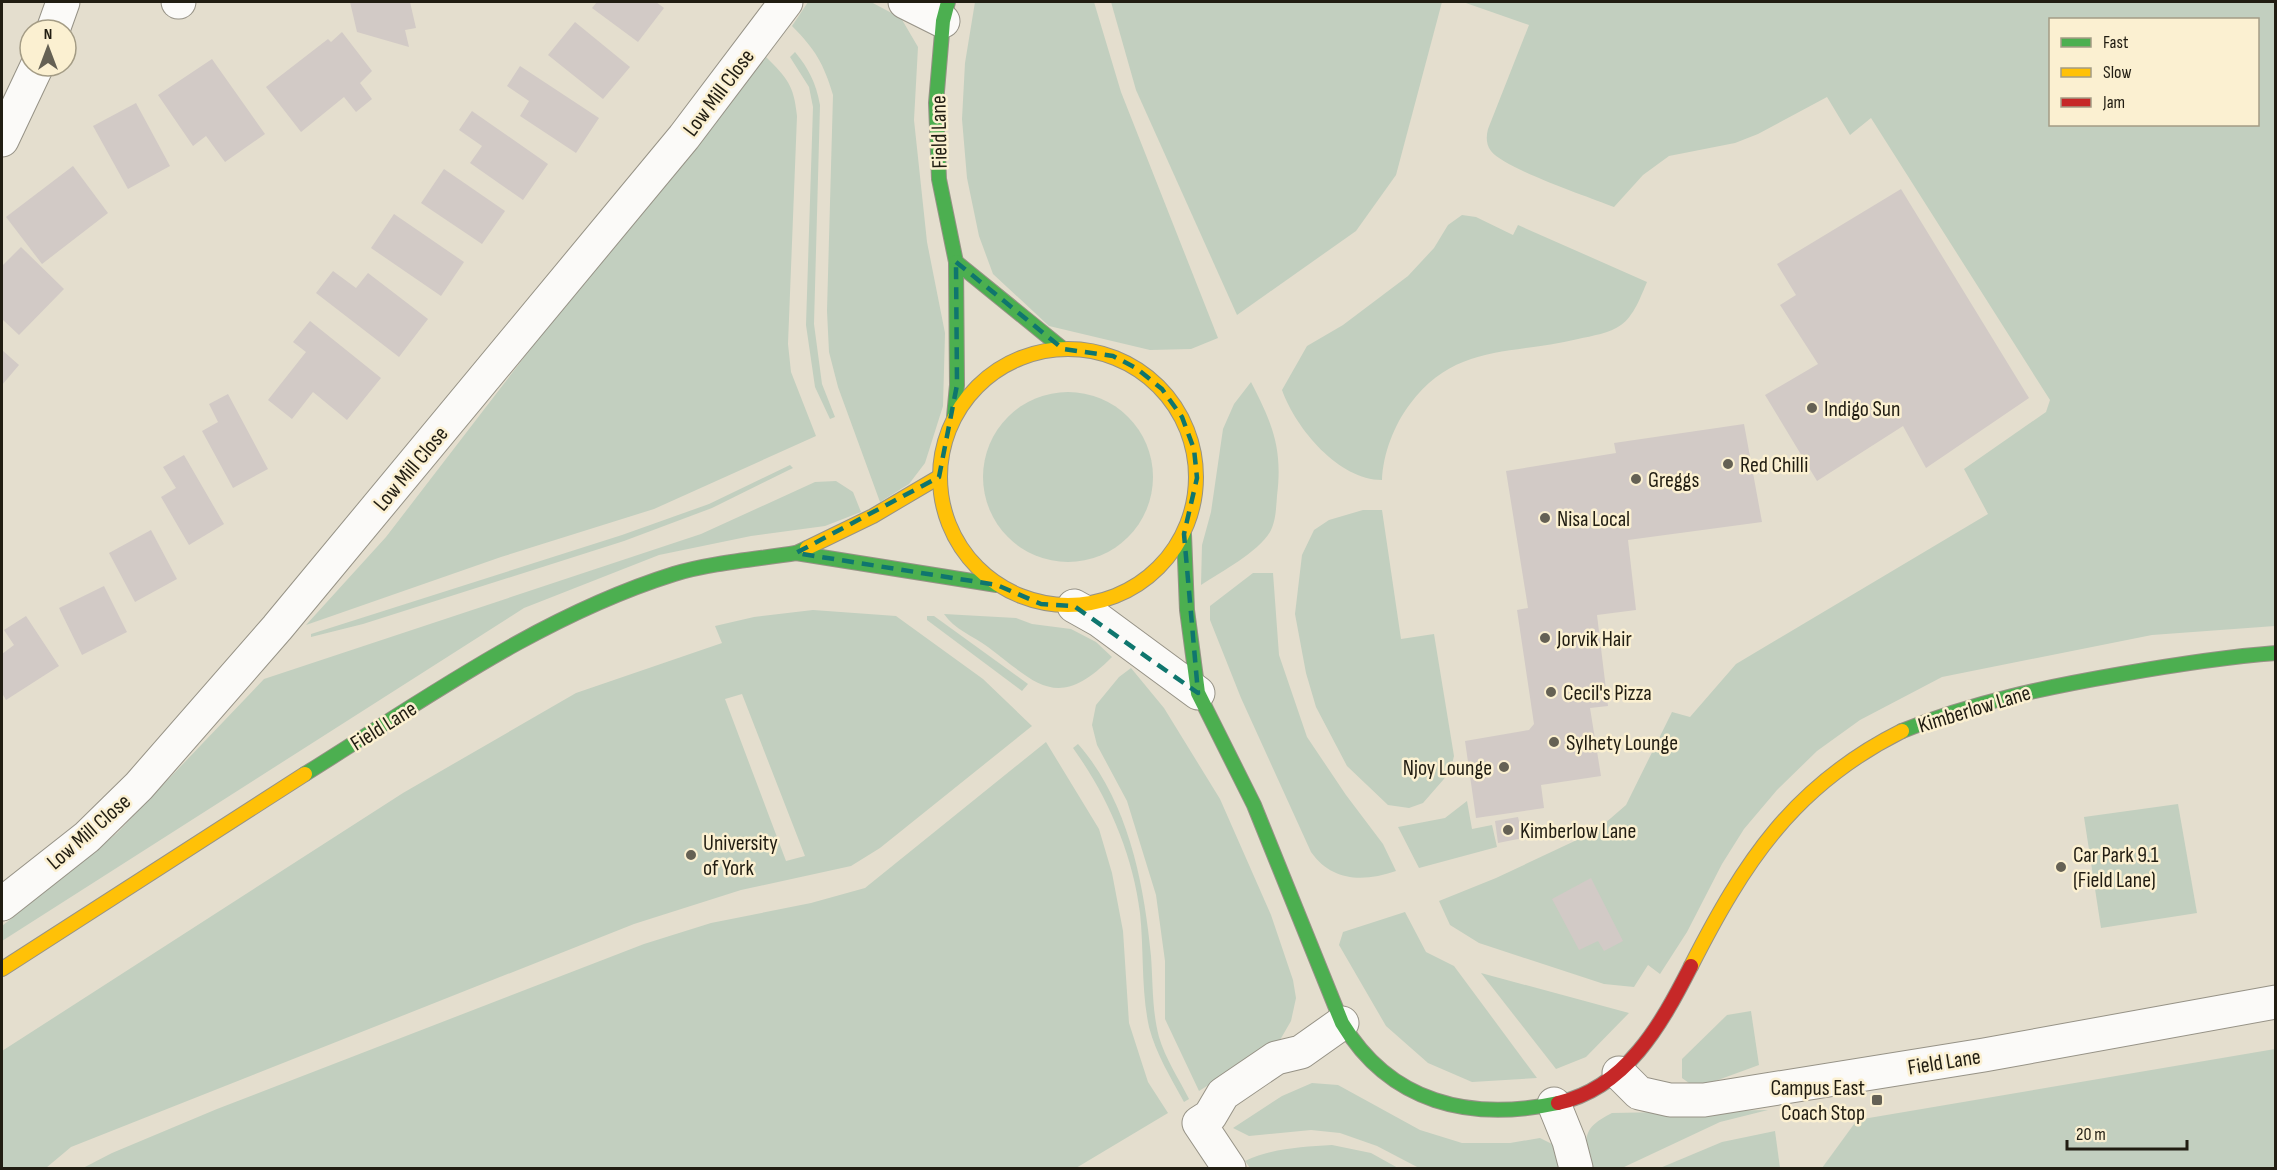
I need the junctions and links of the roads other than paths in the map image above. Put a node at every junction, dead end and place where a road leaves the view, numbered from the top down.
1 (63, 2) edge
2 (786, 2) edge
3 (905, 2) edge
4 (946, 11) edge
5 (57, 18) edge
6 (31, 78) edge
7 (2, 140) edge
8 (956, 262) junction
9 (1063, 349) junction
10 (954, 417) junction
11 (939, 477) junction
12 (1184, 534) junction
13 (796, 553) junction
14 (997, 585) junction
15 (1074, 606) junction
16 (2276, 653) edge
17 (1198, 693) junction
18 (2, 904) edge
19 (2, 969) edge
20 (2276, 1002) edge
21 (1342, 1023) junction
22 (1618, 1073) junction
23 (1554, 1104) junction
24 (1230, 1168) edge
25 (1576, 1168) edge

1 - 5 street
2 - 18 street, Low Mill Close
3 - 4 street
4 - 8 street, Field Lane
6 - 7 street
8 - 9 street
8 - 10 street, Field Lane
9 - 10 street, Field Lane
9 - 12 street, Field Lane
10 - 11 street, Field Lane
11 - 13 street, Field Lane
11 - 14 street, Field Lane
12 - 15 street, Field Lane
12 - 17 street, Kimberlow Lane
13 - 14 street, Field Lane
13 - 19 street, Field Lane
14 - 15 street, Field Lane
15 - 17 street, Kimberlow Lane
16 - 22 street, Kimberlow Lane
17 - 21 street, Kimberlow Lane
20 - 22 street, Field Lane
21 - 23 street, Kimberlow Lane
21 - 24 street
22 - 23 street, Kimberlow Lane
23 - 25 street

